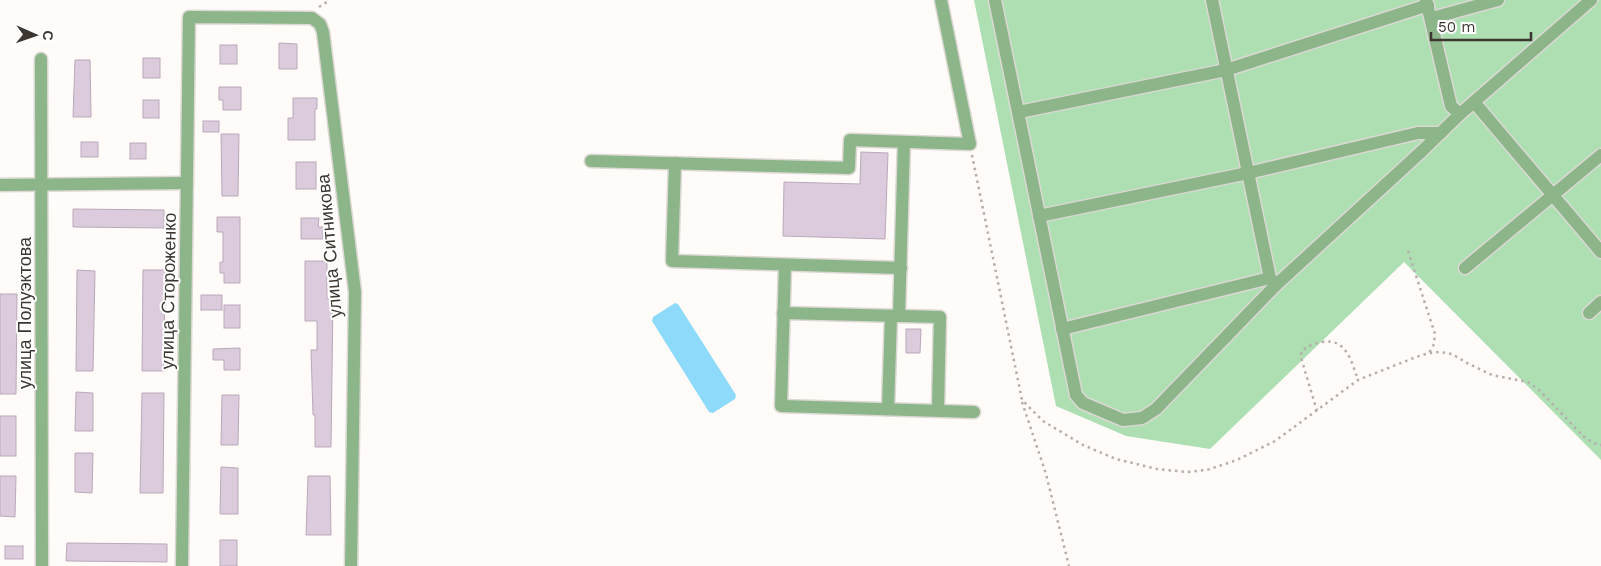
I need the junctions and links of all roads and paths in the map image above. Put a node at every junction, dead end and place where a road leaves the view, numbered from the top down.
1 (941, 0) edge
2 (1212, 0) edge
3 (1498, 0) edge
4 (1591, 0) edge
5 (1000, 1) edge
6 (1427, 3) edge
7 (189, 17) joint
8 (1432, 18) junction
9 (41, 59) dead end
10 (1226, 70) junction
11 (1474, 102) junction
12 (1020, 112) junction
13 (1460, 114) junction
14 (1441, 133) junction
15 (904, 142) junction
16 (970, 144) junction
17 (1601, 155) edge
18 (591, 161) dead end
19 (675, 163) junction
20 (1248, 173) junction
21 (187, 183) junction
22 (0, 185) edge
23 (41, 185) junction
24 (1552, 195) junction
25 (1039, 216) junction
26 (1408, 250) dead end
27 (1601, 252) edge
28 (785, 265) junction
29 (901, 268) junction
30 (1465, 268) dead end
31 (1273, 281) junction
32 (1601, 302) edge
33 (784, 312) junction
34 (1589, 313) dead end
35 (895, 316) junction
36 (1062, 329) junction
37 (1429, 353) junction
38 (1358, 380) junction
39 (1022, 400) junction
40 (888, 409) junction
41 (938, 410) junction
42 (1317, 411) junction
43 (974, 412) dead end
44 (1601, 445) edge
45 (42, 566) edge
46 (182, 566) edge
47 (351, 566) edge
48 (1069, 566) edge

1 - 16 street
2 - 10 street
3 - 8 street
4 - 11 street
5 - 12 street
6 - 8 street
6 - 10 street
7 - 21 street, улица Стороженко
7 - 47 street, улица Ситникова
8 - 13 street
9 - 23 street, улица Полуэктова
10 - 12 street
10 - 20 street
11 - 13 street
11 - 24 street
12 - 25 street
13 - 14 street
14 - 20 street
14 - 31 street
15 - 16 street
15 - 19 street
15 - 29 street
16 - 39 path
17 - 24 street
18 - 19 street
19 - 28 street
20 - 25 street
20 - 31 street
21 - 23 street
21 - 46 street, улица Стороженко
22 - 23 street
23 - 45 street, улица Полуэктова
24 - 27 street
24 - 30 street
25 - 36 street
26 - 37 path
28 - 29 street
28 - 33 street
29 - 35 street
31 - 36 street
31 - 36 street
32 - 34 street
33 - 35 street
33 - 40 street
35 - 40 street
35 - 41 street
37 - 38 path
37 - 44 path
38 - 42 path
38 - 42 path
39 - 42 path
39 - 48 path
40 - 41 street
41 - 43 street

